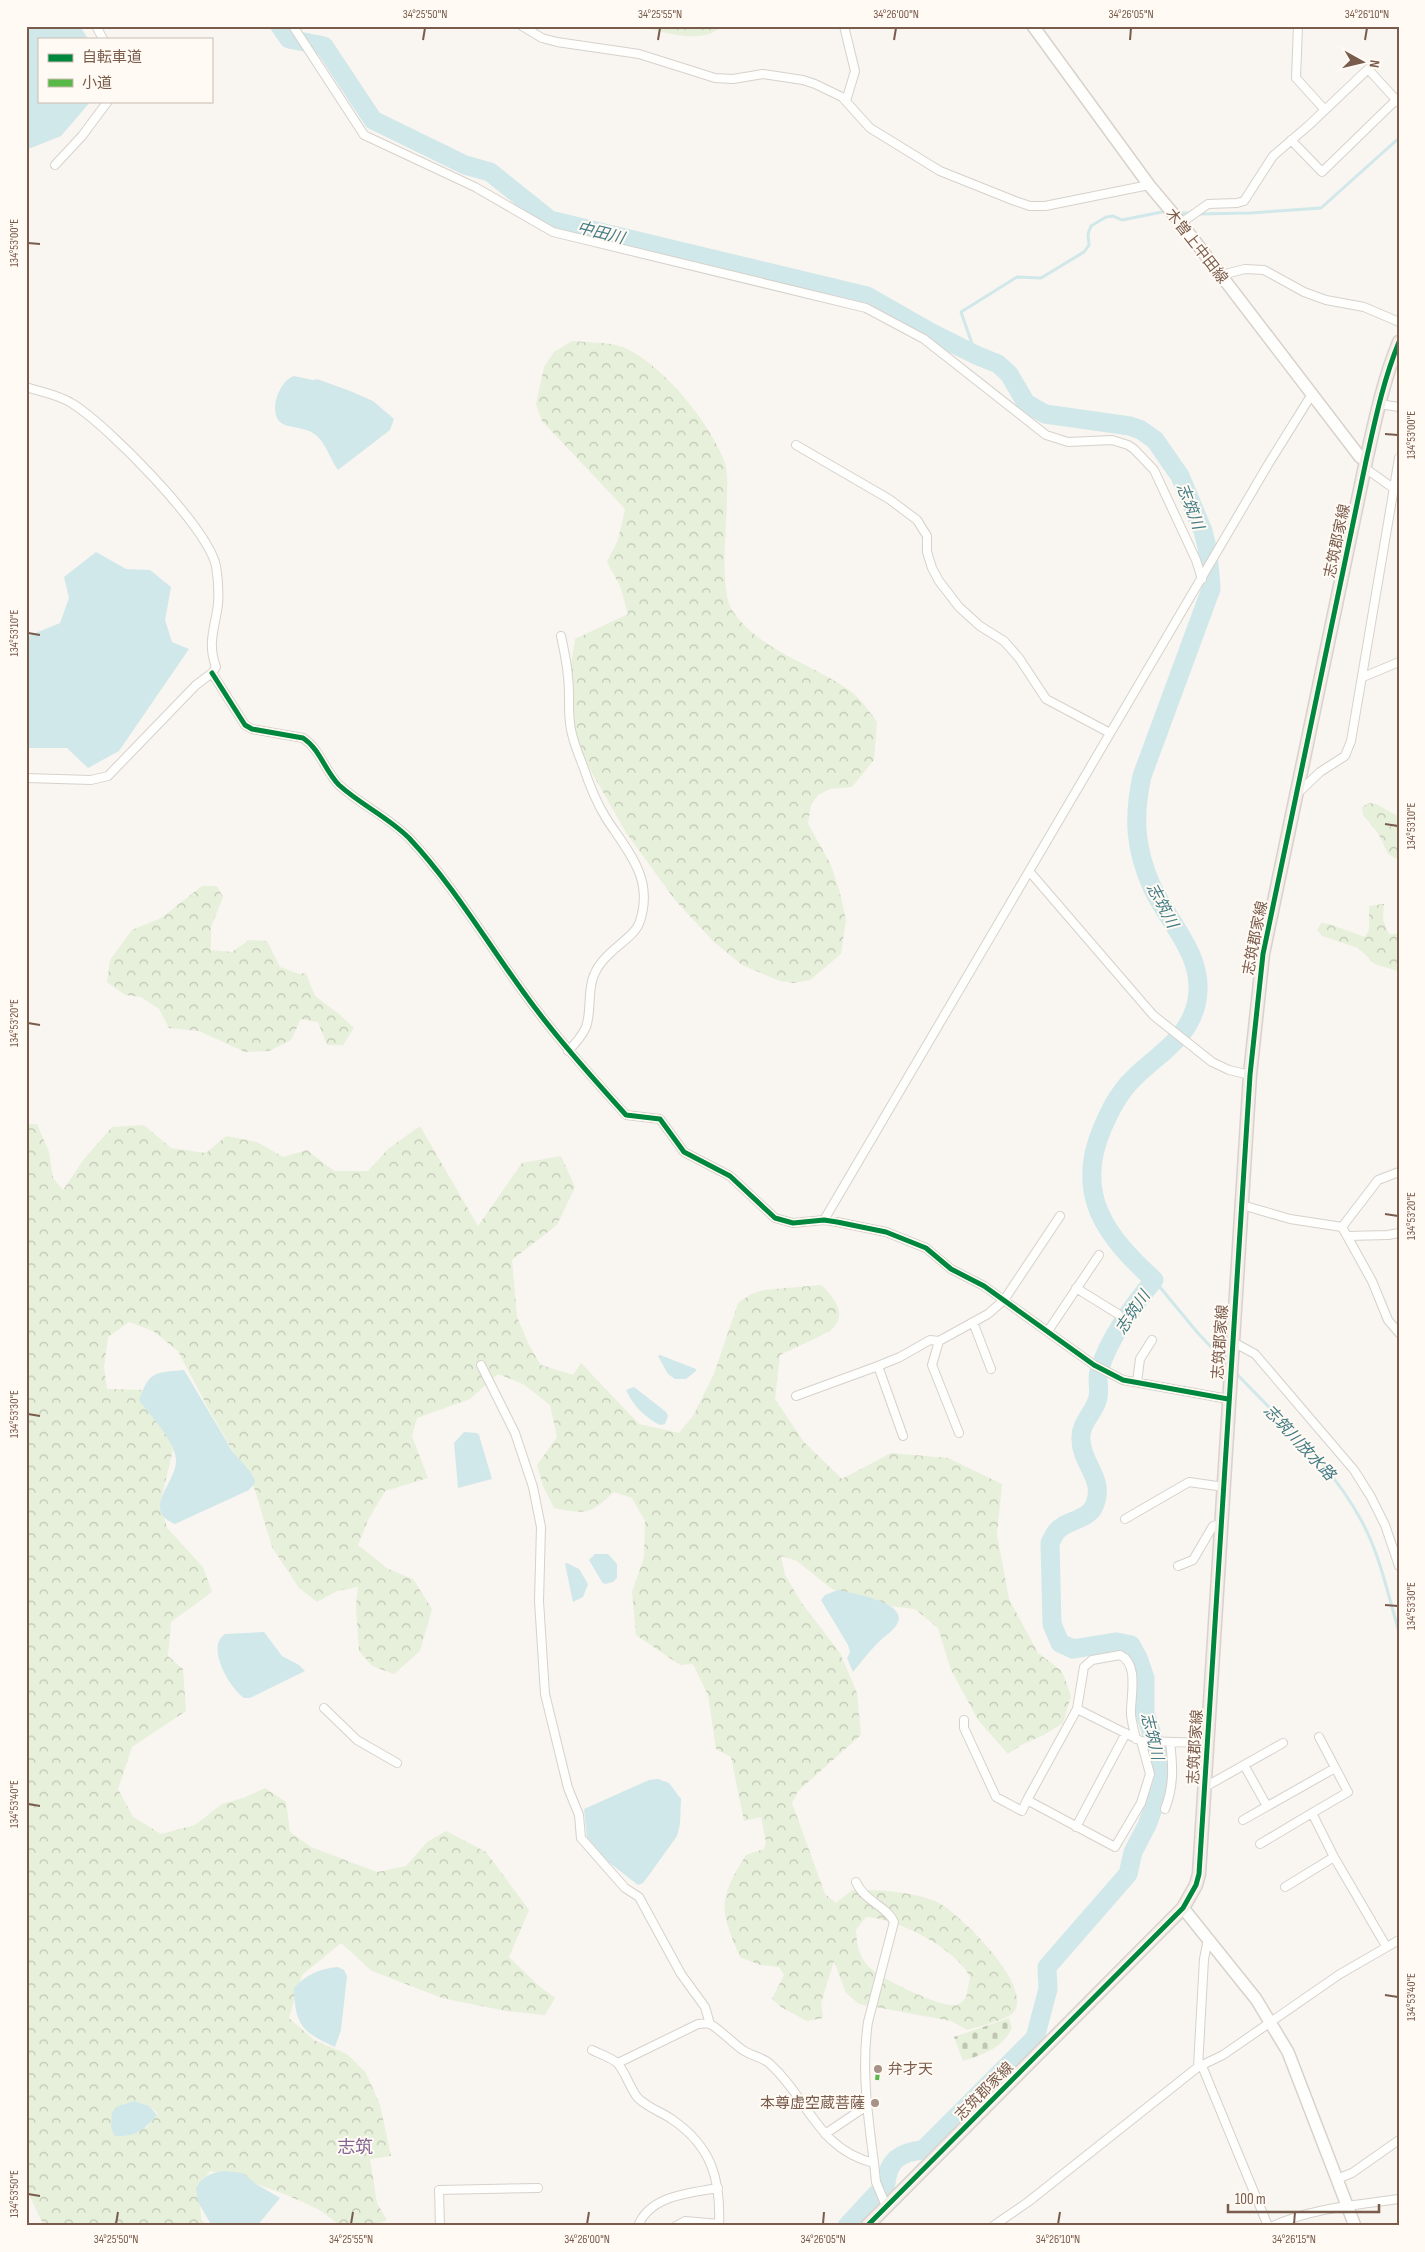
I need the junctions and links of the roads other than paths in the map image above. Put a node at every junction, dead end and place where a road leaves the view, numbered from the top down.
1 (96, 26) edge
2 (293, 26) edge
3 (522, 26) edge
4 (844, 26) edge
5 (1033, 26) edge
6 (1298, 26) edge
7 (102, 38) edge
8 (846, 101) junction
9 (1398, 101) edge
10 (107, 102) edge
11 (1325, 110) junction
12 (1292, 140) junction
13 (54, 165) dead end
14 (1149, 185) junction
15 (1181, 223) junction
16 (1221, 275) junction
17 (1399, 322) edge
18 (1399, 342) edge
19 (26, 387) edge
20 (1312, 394) junction
21 (1378, 404) junction
22 (1399, 407) edge
23 (796, 445) dead end
24 (1399, 458) edge
25 (1366, 465) junction
26 (1393, 488) junction
27 (1202, 577) junction
28 (561, 636) dead end
29 (1399, 662) edge
30 (212, 673) junction
31 (1363, 677) junction
32 (1110, 732) junction
33 (26, 778) edge
34 (1298, 793) junction
35 (1029, 871) junction
36 (568, 1051) junction
37 (1250, 1076) junction
38 (1399, 1172) edge
39 (1242, 1205) junction
40 (1060, 1216) dead end
41 (824, 1220) junction
42 (1342, 1227) junction
43 (1399, 1232) edge
44 (1348, 1236) junction
45 (1099, 1255) dead end
46 (1076, 1288) junction
47 (1004, 1300) junction
48 (1118, 1314) dead end
49 (973, 1322) junction
50 (1048, 1331) junction
51 (1399, 1333) edge
52 (1152, 1340) dead end
53 (939, 1341) junction
54 (1233, 1342) junction
55 (481, 1365) dead end
56 (878, 1366) junction
57 (991, 1369) dead end
58 (1137, 1382) junction
59 (1229, 1395) junction
60 (796, 1396) dead end
61 (959, 1433) dead end
62 (904, 1436) dead end
63 (1224, 1487) junction
64 (1125, 1519) dead end
65 (1221, 1524) junction
66 (1178, 1566) dead end
67 (1399, 1566) edge
68 (324, 1708) dead end
69 (1077, 1709) junction
70 (964, 1720) dead end
71 (1126, 1733) junction
72 (1319, 1737) dead end
73 (1142, 1740) junction
74 (1166, 1741) junction
75 (1208, 1743) junction
76 (1283, 1743) dead end
77 (397, 1763) dead end
78 (1244, 1765) junction
79 (1335, 1768) junction
80 (1205, 1787) junction
81 (1027, 1800) junction
82 (1267, 1806) junction
83 (1165, 1809) dead end
84 (1312, 1814) junction
85 (1243, 1820) dead end
86 (1076, 1827) junction
87 (1260, 1844) dead end
88 (1334, 1857) junction
89 (856, 1882) dead end
90 (1285, 1887) dead end
91 (1183, 1908) junction
92 (1208, 1939) junction
93 (1399, 1940) edge
94 (1386, 1946) junction
95 (1270, 2021) junction
96 (710, 2024) junction
97 (592, 2050) dead end
98 (618, 2063) junction
99 (1200, 2067) junction
100 (868, 2105) junction
101 (825, 2134) junction
102 (1399, 2140) edge
103 (874, 2163) junction
104 (1337, 2179) junction
105 (538, 2188) dead end
106 (718, 2188) junction
107 (1399, 2199) edge
108 (884, 2203) junction
109 (1347, 2206) junction
110 (719, 2225) edge
111 (440, 2226) edge
112 (638, 2226) edge
113 (676, 2226) edge
114 (867, 2226) edge
115 (994, 2226) edge
116 (1268, 2226) edge
117 (1273, 2226) edge
118 (1355, 2226) edge

1 - 7 street
2 - 27 street
3 - 8 street
4 - 8 street
5 - 14 main road, 木曽上中田線
6 - 11 street
8 - 14 street
9 - 11 street
9 - 12 street
10 - 13 street
11 - 12 street
12 - 15 street
14 - 15 main road, 木曽上中田線
15 - 16 main road, 木曽上中田線
16 - 17 street
16 - 20 main road, 木曽上中田線
18 - 21 main road, 志筑郡家線
19 - 30 street
20 - 25 main road, 木曽上中田線
20 - 27 street
21 - 22 street
21 - 25 main road, 志筑郡家線
23 - 32 street
24 - 26 street
25 - 26 street
25 - 34 main road, 志筑郡家線
26 - 31 street
27 - 32 street
28 - 36 street
29 - 31 street
30 - 33 street
30 - 36 street
31 - 34 street
32 - 35 street
34 - 37 main road, 志筑郡家線
35 - 37 street
35 - 41 street
36 - 41 street
37 - 39 main road, 志筑郡家線
38 - 42 street
39 - 42 street
39 - 54 main road, 志筑郡家線
40 - 47 street
41 - 47 street
42 - 44 street
43 - 44 street
44 - 51 street
45 - 46 street
46 - 48 street
46 - 50 street
47 - 49 street
47 - 50 street
49 - 53 street
49 - 57 street
50 - 58 street
52 - 58 street
53 - 56 street
53 - 61 street
54 - 59 main road, 志筑郡家線
54 - 67 street
55 - 96 street
56 - 60 street
56 - 62 street
58 - 59 street
59 - 63 main road, 志筑郡家線
63 - 64 street
63 - 65 main road, 志筑郡家線
65 - 66 street
65 - 75 main road, 志筑郡家線
68 - 77 street
69 - 71 street
69 - 73 street
69 - 81 street
70 - 81 street
71 - 73 street
71 - 86 street
72 - 79 street
73 - 74 street
73 - 86 street
74 - 75 street
74 - 83 street
75 - 80 main road, 志筑郡家線
76 - 78 street
78 - 80 street
78 - 82 street
79 - 82 street
79 - 84 street
80 - 91 main road, 志筑郡家線
81 - 86 street
82 - 85 street
84 - 87 street
84 - 88 street
88 - 90 street
88 - 94 street
89 - 100 street
91 - 92 main road
91 - 108 main road, 志筑郡家線
92 - 95 main road
92 - 99 street
93 - 94 street
94 - 95 street
95 - 99 street
95 - 104 main road
96 - 98 street
96 - 101 street
97 - 98 street
98 - 106 street
99 - 115 street
99 - 116 street
100 - 101 street
100 - 103 street
101 - 103 street
102 - 104 street
103 - 108 street
104 - 109 main road
105 - 111 street
106 - 110 street
106 - 112 street
107 - 109 street
108 - 114 main road, 志筑郡家線
109 - 117 street
109 - 118 main road
110 - 113 street

